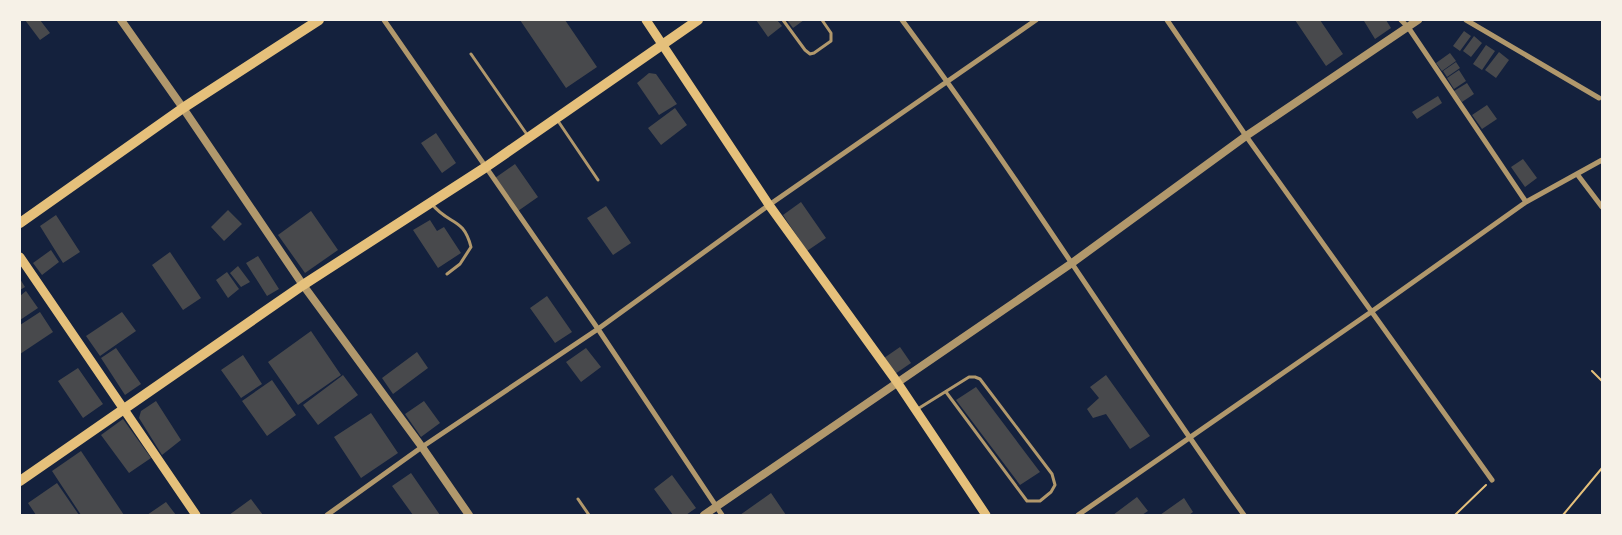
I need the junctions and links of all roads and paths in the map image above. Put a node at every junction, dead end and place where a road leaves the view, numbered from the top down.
1 (120, 20) edge
2 (319, 20) edge
3 (384, 20) edge
4 (646, 20) edge
5 (698, 20) edge
6 (783, 20) edge
7 (822, 20) edge
8 (902, 20) edge
9 (1036, 20) edge
10 (1167, 20) edge
11 (1401, 20) edge
12 (1418, 20) edge
13 (1466, 20) edge
14 (1408, 28) junction
15 (663, 44) junction
16 (471, 54) dead end
17 (948, 82) junction
18 (1599, 98) dead end
19 (183, 108) junction
20 (556, 118) junction
21 (1246, 136) junction
22 (529, 138) junction
23 (1602, 160) edge
24 (486, 167) junction
25 (1577, 174) junction
26 (598, 180) dead end
27 (1526, 202) junction
28 (430, 203) junction
29 (769, 205) junction
30 (1602, 207) edge
31 (20, 223) edge
32 (20, 257) edge
33 (1072, 263) junction
34 (447, 274) dead end
35 (303, 285) junction
36 (1370, 312) junction
37 (598, 329) junction
38 (1592, 371) dead end
39 (1602, 381) edge
40 (897, 382) junction
41 (946, 392) junction
42 (123, 410) junction
43 (915, 410) junction
44 (1189, 438) junction
45 (422, 447) junction
46 (1602, 468) edge
47 (1492, 480) joint
48 (20, 481) edge
49 (578, 499) dead end
50 (716, 507) junction
51 (196, 515) edge
52 (327, 515) edge
53 (469, 515) edge
54 (589, 515) edge
55 (704, 515) edge
56 (722, 515) edge
57 (986, 515) edge
58 (1078, 515) edge
59 (1244, 515) edge
60 (1455, 515) edge
61 (1563, 515) edge

1 - 19 street
2 - 19 main road
3 - 24 street
4 - 15 main road
5 - 15 main road
6 - 7 lane
8 - 17 street
9 - 17 street
10 - 21 street
11 - 14 street
12 - 14 street
13 - 18 street
14 - 21 street
14 - 27 street
15 - 20 main road
15 - 29 main road
16 - 22 lane
17 - 29 street
17 - 33 street
19 - 31 main road
19 - 35 street
20 - 22 main road
20 - 26 lane
21 - 33 street
21 - 36 street
22 - 24 main road
23 - 25 street
24 - 28 main road
24 - 37 street
25 - 27 street
25 - 30 street
27 - 36 street
28 - 34 lane
28 - 35 main road
29 - 37 street
29 - 40 main road
32 - 42 main road
33 - 40 street
33 - 44 street
35 - 42 main road
35 - 45 street
36 - 44 street
36 - 47 street
37 - 45 street
37 - 50 street
38 - 39 path
40 - 43 main road
40 - 50 street
41 - 41 lane
41 - 43 lane
42 - 48 main road
42 - 51 main road
43 - 57 main road
44 - 58 street
44 - 59 street
45 - 52 street
45 - 53 street
46 - 61 path
47 - 60 path
49 - 54 lane
50 - 55 street
50 - 56 street

